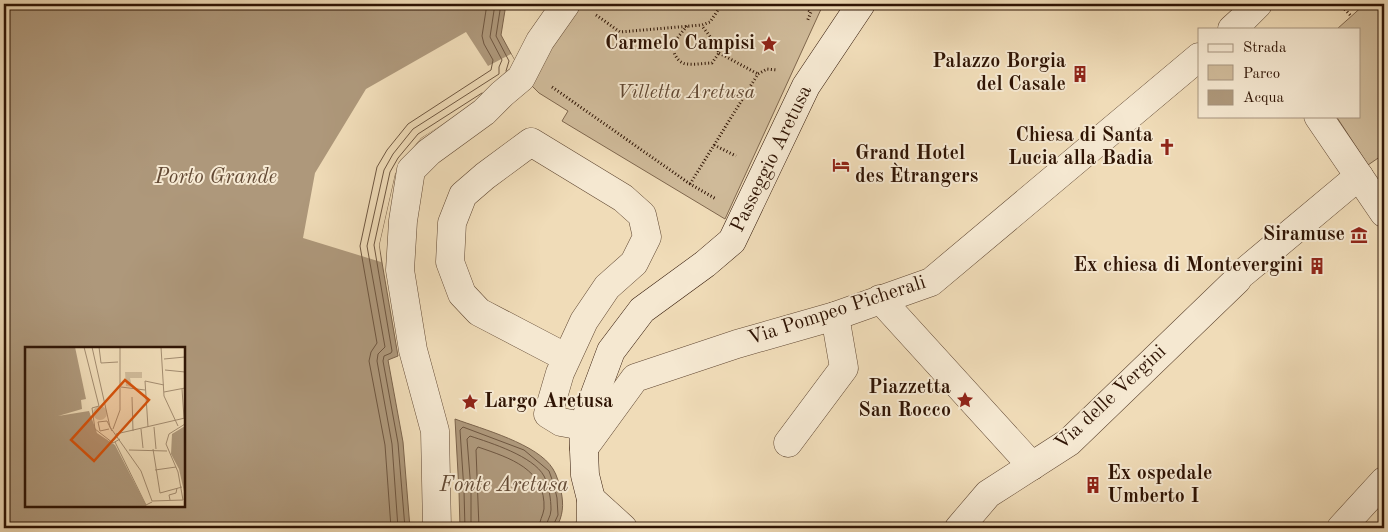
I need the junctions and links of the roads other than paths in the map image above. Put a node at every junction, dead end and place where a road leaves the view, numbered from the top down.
1 (861, 4) edge
2 (578, 7) edge
3 (1198, 57) edge
4 (1319, 118) edge
5 (1359, 176) junction
6 (1384, 213) edge
7 (880, 299) junction
8 (835, 316) junction
9 (567, 358) junction
10 (584, 437) junction
11 (788, 443) dead end
12 (1032, 466) junction
13 (1384, 481) edge
14 (591, 499) junction
15 (437, 528) edge
16 (590, 528) edge
17 (622, 528) edge
18 (959, 528) edge
19 (1341, 528) edge

1 - 10 street, Passeggio Aretusa
2 - 15 street
3 - 7 street, Via Pompeo Picherali
4 - 5 street
5 - 6 street
5 - 12 street, Via delle Vergini
7 - 8 street, Via Pompeo Picherali
7 - 12 street
8 - 10 street, Via Pompeo Picherali
8 - 11 street
9 - 9 street
9 - 10 street
10 - 14 street
12 - 18 street, Via delle Vergini
13 - 19 street
14 - 16 street
14 - 17 street

